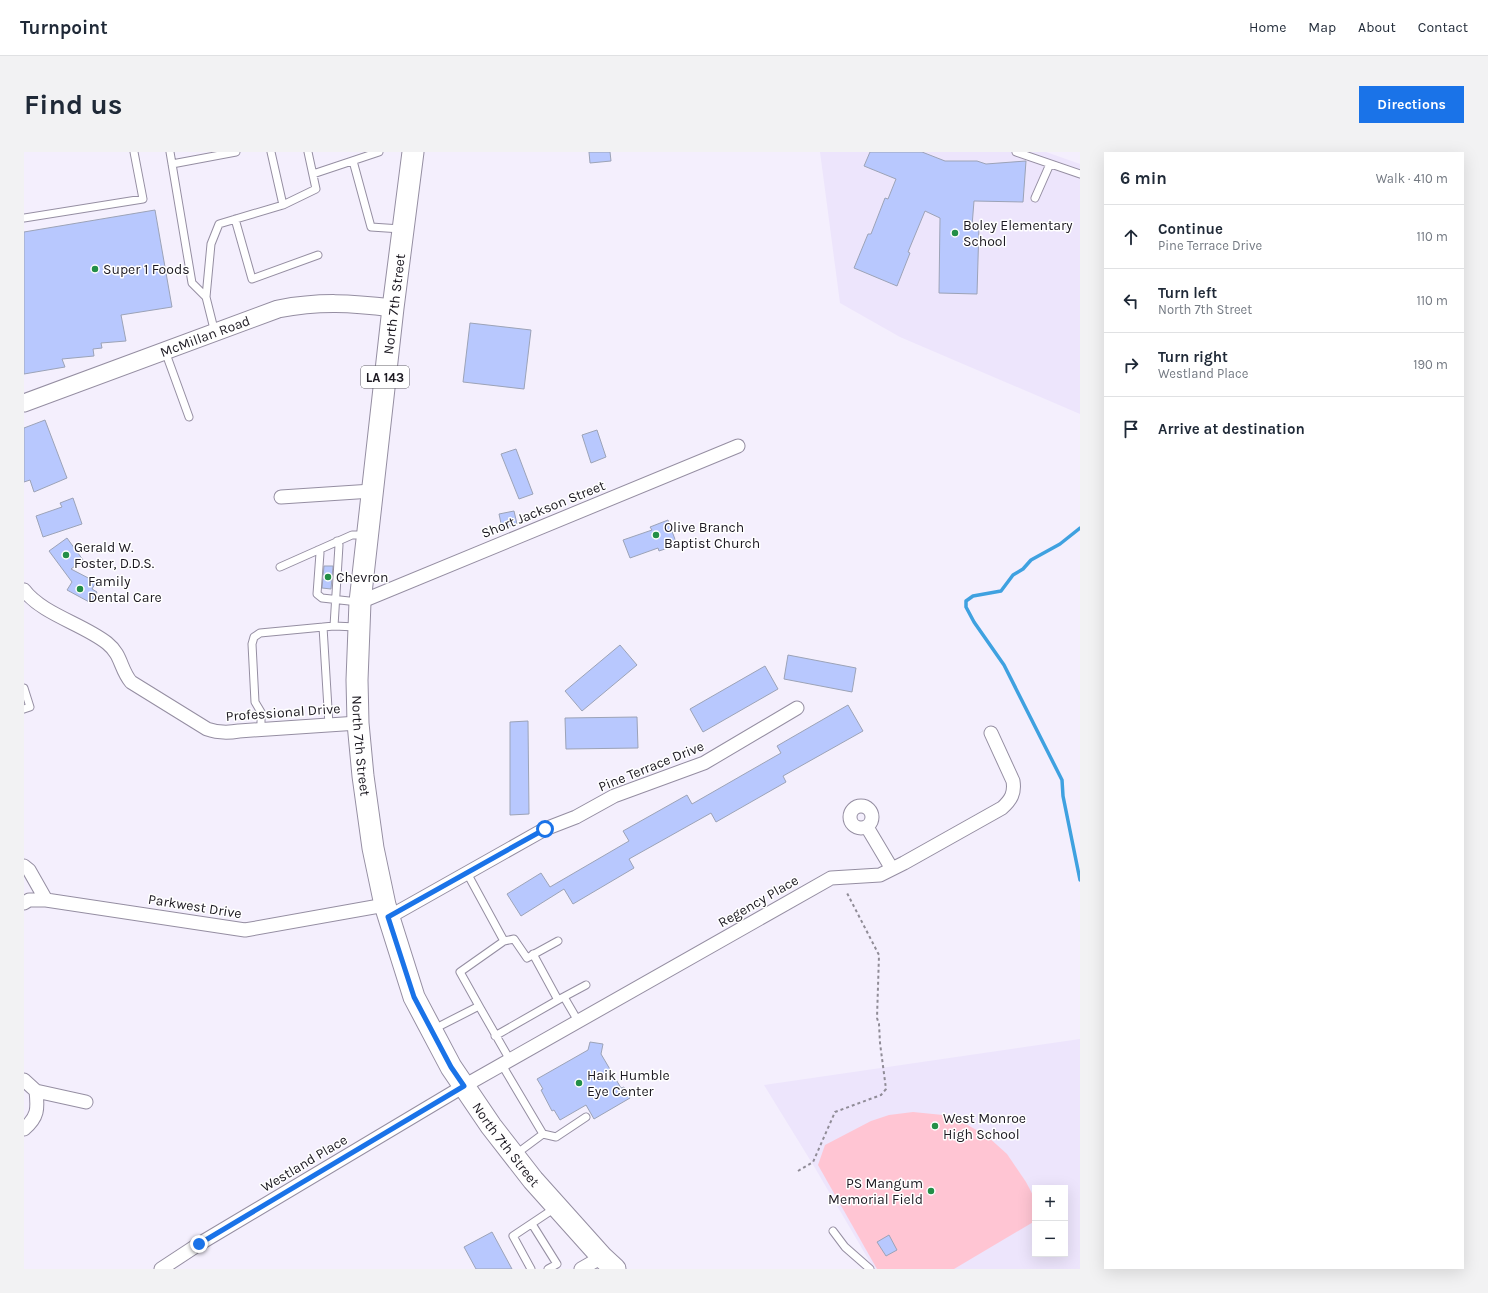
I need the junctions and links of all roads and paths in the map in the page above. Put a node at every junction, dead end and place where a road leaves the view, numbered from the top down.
1 (134, 152) edge
2 (170, 152) edge
3 (236, 152) edge
4 (271, 152) edge
5 (308, 152) edge
6 (379, 152) edge
7 (413, 152) edge
8 (1016, 152) edge
9 (353, 161) junction
10 (172, 164) junction
11 (1050, 164) junction
12 (313, 174) junction
13 (1080, 174) edge
14 (1035, 198) dead end
15 (283, 204) junction
16 (24, 218) edge
17 (235, 220) junction
18 (403, 229) junction
19 (318, 255) dead end
20 (206, 297) junction
21 (393, 308) junction
22 (215, 332) junction
23 (165, 351) junction
24 (24, 403) edge
25 (189, 417) dead end
26 (738, 446) dead end
27 (372, 491) junction
28 (281, 497) dead end
29 (367, 536) junction
30 (337, 541) junction
31 (318, 550) junction
32 (280, 566) dead end
33 (24, 590) edge
34 (335, 600) junction
35 (360, 602) junction
36 (334, 626) junction
37 (323, 627) junction
38 (359, 627) junction
39 (24, 688) edge
40 (797, 708) dead end
41 (24, 709) edge
42 (358, 723) junction
43 (329, 725) junction
44 (261, 730) junction
45 (991, 733) dead end
46 (867, 826) dead end
47 (24, 866) edge
48 (892, 869) junction
49 (468, 873) junction
50 (847, 893) dead end
51 (46, 900) junction
52 (24, 903) edge
53 (387, 911) junction
54 (504, 941) junction
55 (558, 941) dead end
56 (533, 954) junction
57 (586, 985) dead end
58 (561, 999) junction
59 (479, 1006) junction
60 (578, 1021) junction
61 (432, 1030) junction
62 (495, 1036) junction
63 (506, 1063) junction
64 (24, 1080) edge
65 (464, 1086) junction
66 (36, 1091) junction
67 (86, 1102) dead end
68 (586, 1117) dead end
69 (24, 1129) edge
70 (543, 1134) junction
71 (514, 1156) junction
72 (798, 1171) dead end
73 (557, 1206) junction
74 (532, 1224) junction
75 (833, 1231) dead end
76 (608, 1263) edge
77 (161, 1269) edge
78 (531, 1269) edge
79 (548, 1269) edge
80 (580, 1269) edge
81 (870, 1269) edge

1 - 16 lane
2 - 10 lane
3 - 10 lane
4 - 15 lane
5 - 12 lane
6 - 9 lane
7 - 18 main road, North 7th Street / LA 143
8 - 11 lane
9 - 12 lane
9 - 18 lane
10 - 20 lane
11 - 13 lane
11 - 14 lane
12 - 15 lane
15 - 17 lane
17 - 19 lane
17 - 20 lane
18 - 21 main road, North 7th Street / LA 143
20 - 22 lane
21 - 22 street, McMillan Road
21 - 27 main road, North 7th Street / LA 143
22 - 23 street, McMillan Road
23 - 24 street, McMillan Road
23 - 25 lane
26 - 35 street, Short Jackson Street
27 - 28 street
27 - 29 main road, North 7th Street / LA 143
29 - 30 lane
29 - 35 main road, North 7th Street / LA 143
30 - 31 lane
30 - 34 lane
31 - 32 lane
31 - 34 lane
33 - 44 street, Professional Drive
34 - 35 lane
34 - 36 lane
35 - 38 main road, North 7th Street / LA 143
36 - 37 lane
36 - 38 lane
37 - 43 lane
37 - 44 lane
38 - 42 main road, North 7th Street / LA 143
39 - 41 lane
40 - 49 street, Pine Terrace Drive
42 - 43 street, Professional Drive
42 - 53 main road, North 7th Street / LA 143
43 - 44 street, Professional Drive
45 - 48 street, Regency Place
46 - 48 street
47 - 51 street
48 - 60 street, Regency Place
49 - 53 street, Pine Terrace Drive
49 - 54 lane
50 - 72 path
51 - 52 street, Parkwest Drive
51 - 53 street, Parkwest Drive
53 - 61 main road, North 7th Street / LA 143
54 - 56 lane
54 - 59 lane
55 - 56 lane
56 - 58 lane
57 - 58 lane
58 - 60 lane
58 - 62 lane
59 - 61 lane
59 - 62 lane
60 - 63 street, Regency Place
61 - 65 main road, North 7th Street / LA 143
62 - 63 lane
63 - 65 street, Regency Place
63 - 70 lane
64 - 66 street
65 - 71 main road, North 7th Street / LA 143
65 - 77 street, Westland Place
66 - 67 street
66 - 69 street
68 - 70 lane
70 - 71 lane
71 - 73 main road, North 7th Street / LA 143
73 - 74 lane
73 - 76 main road, North 7th Street / LA 143
74 - 78 lane
74 - 79 lane
75 - 81 lane
76 - 80 street

